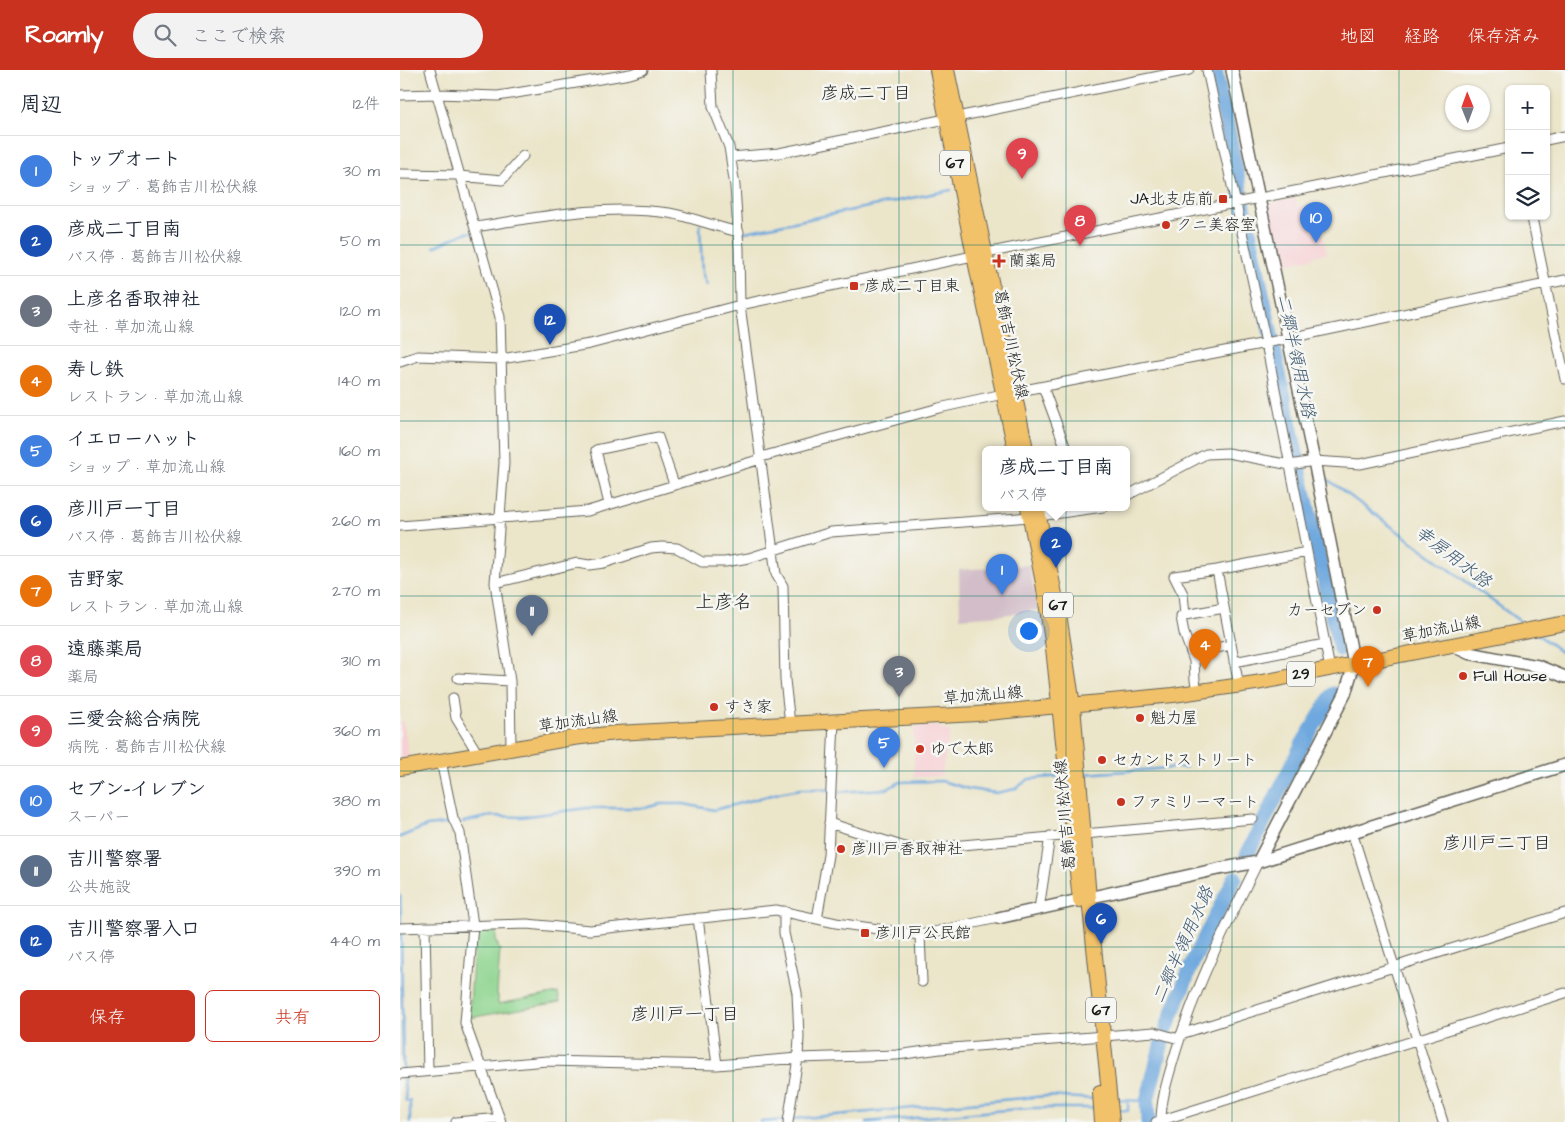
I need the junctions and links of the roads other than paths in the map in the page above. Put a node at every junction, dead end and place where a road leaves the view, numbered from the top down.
1 (430, 70) edge
2 (643, 70) edge
3 (711, 70) edge
4 (936, 70) edge
5 (947, 70) edge
6 (1188, 70) edge
7 (1207, 70) edge
8 (1232, 70) edge
9 (436, 94) junction
10 (400, 95) edge
11 (951, 118) junction
12 (1565, 136) edge
13 (1550, 139) edge
14 (1505, 149) edge
15 (523, 156) dead end
16 (731, 157) junction
17 (400, 174) edge
18 (459, 176) junction
19 (1253, 199) junction
20 (1236, 202) junction
21 (1532, 220) edge
22 (475, 227) junction
23 (739, 232) junction
24 (980, 255) junction
25 (1565, 280) edge
26 (1546, 284) junction
27 (740, 305) junction
28 (1288, 337) junction
29 (1271, 341) junction
30 (501, 359) junction
31 (400, 362) edge
32 (1565, 380) edge
33 (1043, 387) junction
34 (1009, 393) junction
35 (1565, 421) edge
36 (1015, 446) edge
37 (1025, 446) edge
38 (1065, 446) edge
39 (761, 458) junction
40 (1309, 461) junction
41 (1290, 465) junction
42 (674, 484) junction
43 (1130, 494) edge
44 (609, 504) junction
45 (1046, 511) edge
46 (1033, 512) edge
47 (500, 518) junction
48 (400, 526) edge
49 (773, 550) junction
50 (1307, 552) junction
51 (1217, 570) junction
52 (495, 583) junction
53 (1224, 608) junction
54 (1185, 615) junction
55 (1565, 623) edge
56 (1325, 644) junction
57 (1231, 645) junction
58 (1451, 645) junction
59 (1191, 652) junction
60 (1234, 662) junction
61 (1354, 664) junction
62 (1330, 669) junction
63 (1565, 676) edge
64 (458, 678) dead end
65 (510, 681) junction
66 (1239, 686) junction
67 (1197, 692) junction
68 (453, 698) dead end
69 (1066, 705) junction
70 (834, 722) junction
71 (790, 724) junction
72 (512, 749) junction
73 (478, 754) junction
74 (441, 761) junction
75 (1565, 765) edge
76 (400, 768) edge
77 (1253, 819) dead end
78 (829, 823) junction
79 (1352, 832) junction
80 (1078, 835) junction
81 (1050, 836) junction
82 (1258, 862) junction
83 (1085, 898) junction
84 (1039, 909) junction
85 (784, 911) junction
86 (1565, 913) edge
87 (698, 918) junction
88 (998, 918) joint
89 (817, 919) junction
90 (473, 925) junction
91 (425, 927) junction
92 (400, 928) edge
93 (920, 935) junction
94 (1394, 967) junction
95 (922, 982) dead end
96 (1565, 993) edge
97 (1099, 1036) junction
98 (1180, 1036) junction
99 (1417, 1039) junction
100 (798, 1058) junction
101 (717, 1065) junction
102 (482, 1068) junction
103 (428, 1071) junction
104 (400, 1074) edge
105 (501, 1120) edge
106 (1159, 1121) edge
107 (456, 1122) edge
108 (788, 1122) edge
109 (1102, 1122) edge
110 (1112, 1122) edge
111 (1443, 1122) edge

1 - 9 street
2 - 9 street
3 - 16 street
4 - 11 main road, 葛飾吉川松伏線 / 67
5 - 11 main road, 葛飾吉川松伏線 / 67
6 - 11 street
7 - 20 street
8 - 19 street
9 - 10 street
9 - 18 street
11 - 16 street
11 - 24 main road, 葛飾吉川松伏線 / 67
12 - 13 street
14 - 19 street
15 - 18 street
16 - 23 street
17 - 18 street
18 - 22 street
19 - 20 street
19 - 28 street
20 - 24 street
20 - 29 street
21 - 26 street
22 - 23 street
22 - 30 street
23 - 27 street
24 - 27 street
24 - 34 main road, 葛飾吉川松伏線 / 67
25 - 26 street
26 - 28 street
26 - 32 street
27 - 30 street
27 - 39 street
28 - 29 street
28 - 40 street
29 - 33 street
29 - 41 street
30 - 31 street
30 - 47 street
33 - 34 street
33 - 38 street
34 - 36 main road, 葛飾吉川松伏線 / 67
34 - 37 main road, 葛飾吉川松伏線 / 67
34 - 39 street
35 - 40 street
39 - 42 street
39 - 49 street
40 - 41 street
40 - 61 street
41 - 43 street
41 - 50 street
42 - 44 street
42 - 44 street
44 - 47 street
45 - 46 street
46 - 49 street
46 - 69 main road, 葛飾吉川松伏線 / 67
47 - 48 street
47 - 52 street
49 - 52 street
49 - 71 street
50 - 51 street
50 - 56 street
51 - 53 street
51 - 54 street
52 - 65 street
53 - 54 street
53 - 57 street
54 - 59 street
55 - 58 main road, 草加流山線 / 29
56 - 60 street
56 - 62 street
57 - 59 street
57 - 60 street
58 - 61 main road, 草加流山線 / 29
58 - 63 street
59 - 67 street
60 - 66 street
61 - 62 main road, 草加流山線 / 29
61 - 82 street
62 - 66 main road, 草加流山線 / 29
64 - 65 street
65 - 72 street
66 - 67 main road, 草加流山線 / 29
67 - 69 main road, 草加流山線 / 29
68 - 73 street
69 - 70 main road, 草加流山線 / 29
69 - 80 main road, 葛飾吉川松伏線 / 67
70 - 71 main road, 草加流山線 / 29
70 - 78 street
71 - 72 main road, 草加流山線 / 29
72 - 73 main road, 草加流山線 / 29
73 - 74 main road, 草加流山線 / 29
74 - 76 main road, 草加流山線 / 29
74 - 90 street
75 - 79 street
77 - 80 street
78 - 81 street
78 - 89 street
79 - 82 street
79 - 94 street
80 - 81 street
80 - 83 main road, 葛飾吉川松伏線 / 67
81 - 84 street
82 - 83 street
82 - 98 street
83 - 84 street
83 - 97 main road, 葛飾吉川松伏線 / 67
84 - 88 street
85 - 87 street
85 - 89 street
85 - 100 street
86 - 94 street
87 - 90 street
87 - 101 street
88 - 93 street
89 - 93 street
90 - 91 street
90 - 102 street
91 - 92 street
91 - 103 street
93 - 95 street
94 - 98 street
94 - 99 street
96 - 99 street
97 - 98 street
97 - 100 street
97 - 109 main road, 葛飾吉川松伏線 / 67
97 - 110 main road, 葛飾吉川松伏線 / 67
98 - 106 street
99 - 106 street
99 - 111 street
100 - 101 street
100 - 108 street
101 - 102 street
102 - 103 street
102 - 105 street
103 - 104 street
105 - 107 street

